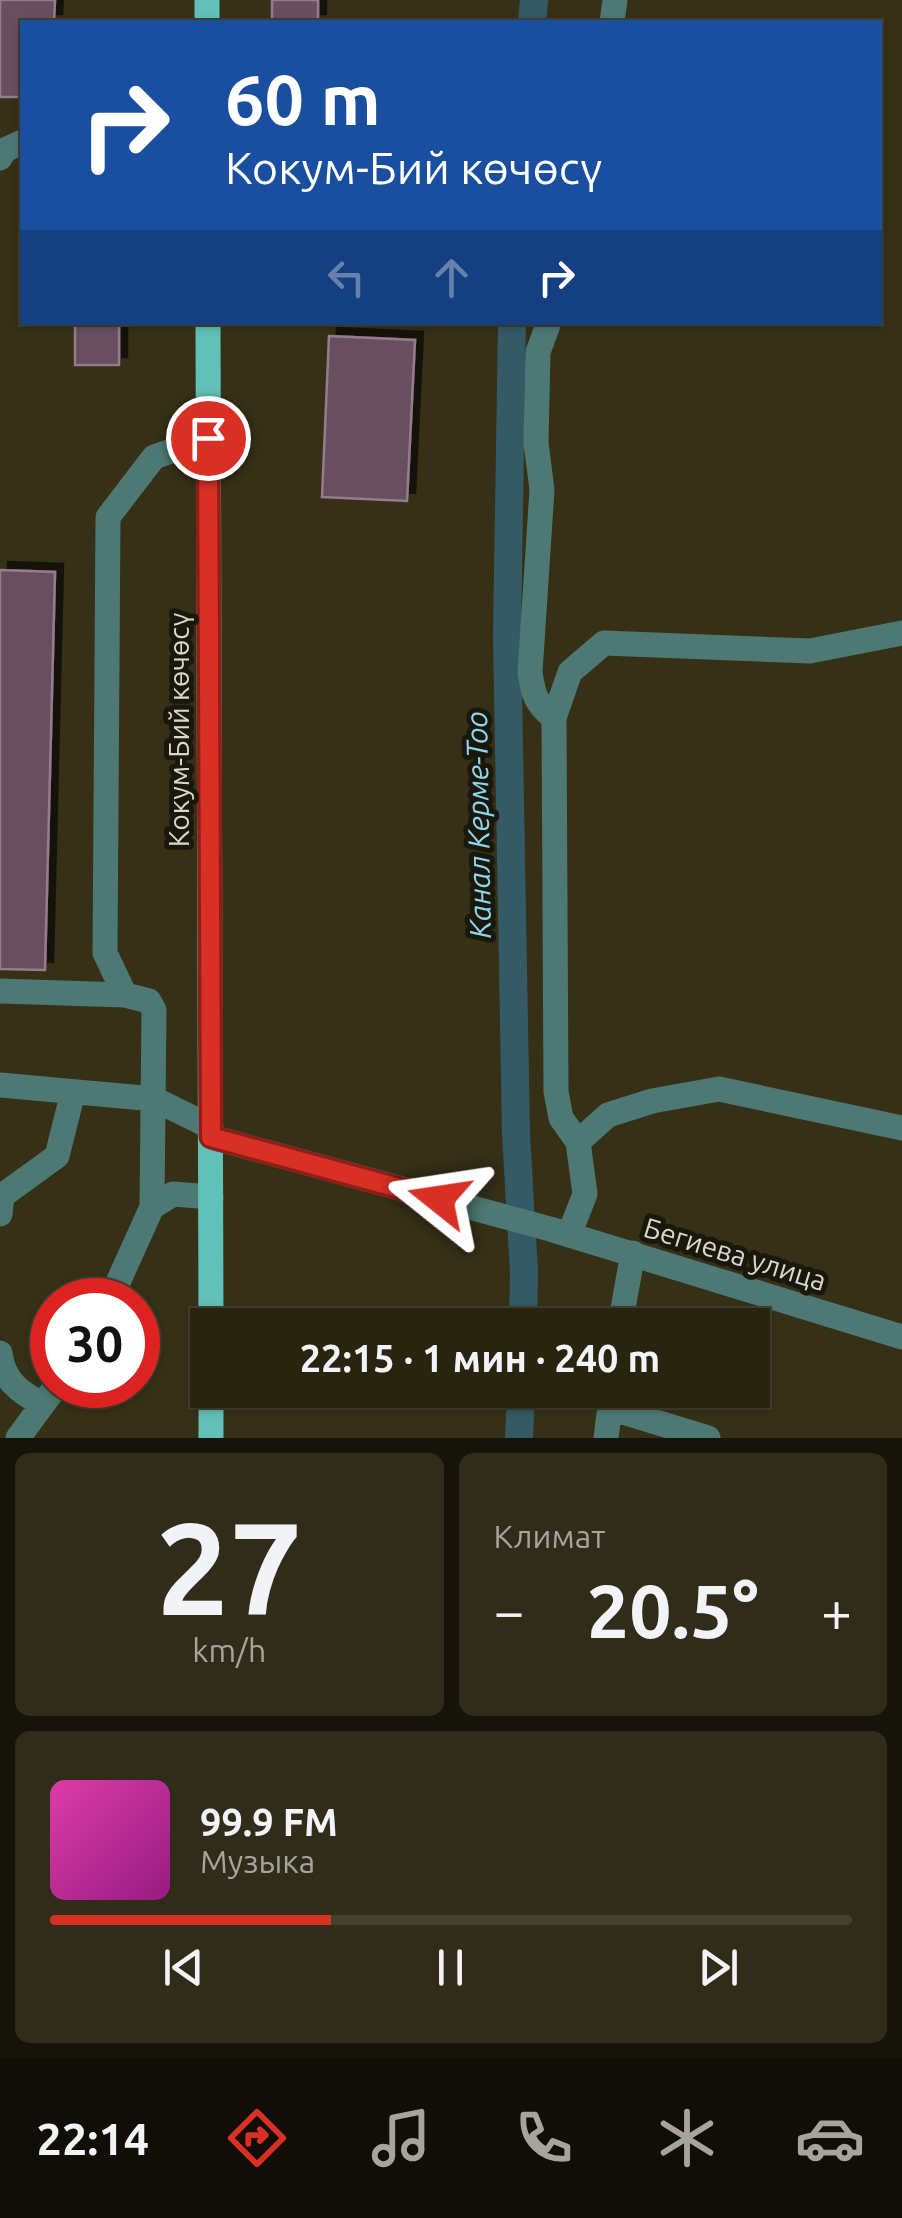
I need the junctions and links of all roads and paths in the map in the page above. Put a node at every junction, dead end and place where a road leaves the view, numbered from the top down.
1 (20, 143) edge
2 (0, 158) edge
3 (208, 325) edge
4 (548, 325) edge
5 (208, 438) junction
6 (902, 632) edge
7 (554, 718) junction
8 (0, 992) edge
9 (125, 995) junction
10 (0, 1085) edge
11 (73, 1092) junction
12 (154, 1099) junction
13 (902, 1128) edge
14 (211, 1132) junction
15 (578, 1142) junction
16 (210, 1197) junction
17 (152, 1207) junction
18 (0, 1214) edge
19 (560, 1232) junction
20 (633, 1253) junction
21 (120, 1278) edge
22 (211, 1308) edge
23 (623, 1308) edge
24 (902, 1337) edge
25 (0, 1353) edge
26 (30, 1391) edge
27 (40, 1408) edge
28 (211, 1408) edge
29 (609, 1408) edge
30 (633, 1408) edge
31 (18, 1438) edge
32 (211, 1438) edge
33 (606, 1438) edge
34 (708, 1438) edge

1 - 2 street
3 - 5 main road, Кокум-Бий көчөсү
4 - 7 street
5 - 9 street
5 - 14 main road, Кокум-Бий көчөсү
6 - 7 street
7 - 15 street
8 - 9 street
9 - 12 street
10 - 11 street
11 - 12 street
11 - 18 street
12 - 14 street
12 - 17 street
13 - 15 street
14 - 16 main road, Кокум-Бий көчөсү
14 - 19 street, Бегиева улица
15 - 19 street
16 - 17 street
16 - 22 main road, Кокум-Бий көчөсү
17 - 21 street
19 - 20 street, Бегиева улица
20 - 23 street
20 - 24 street, Бегиева улица
25 - 26 street
27 - 31 street
28 - 32 main road
29 - 33 street
30 - 34 street

